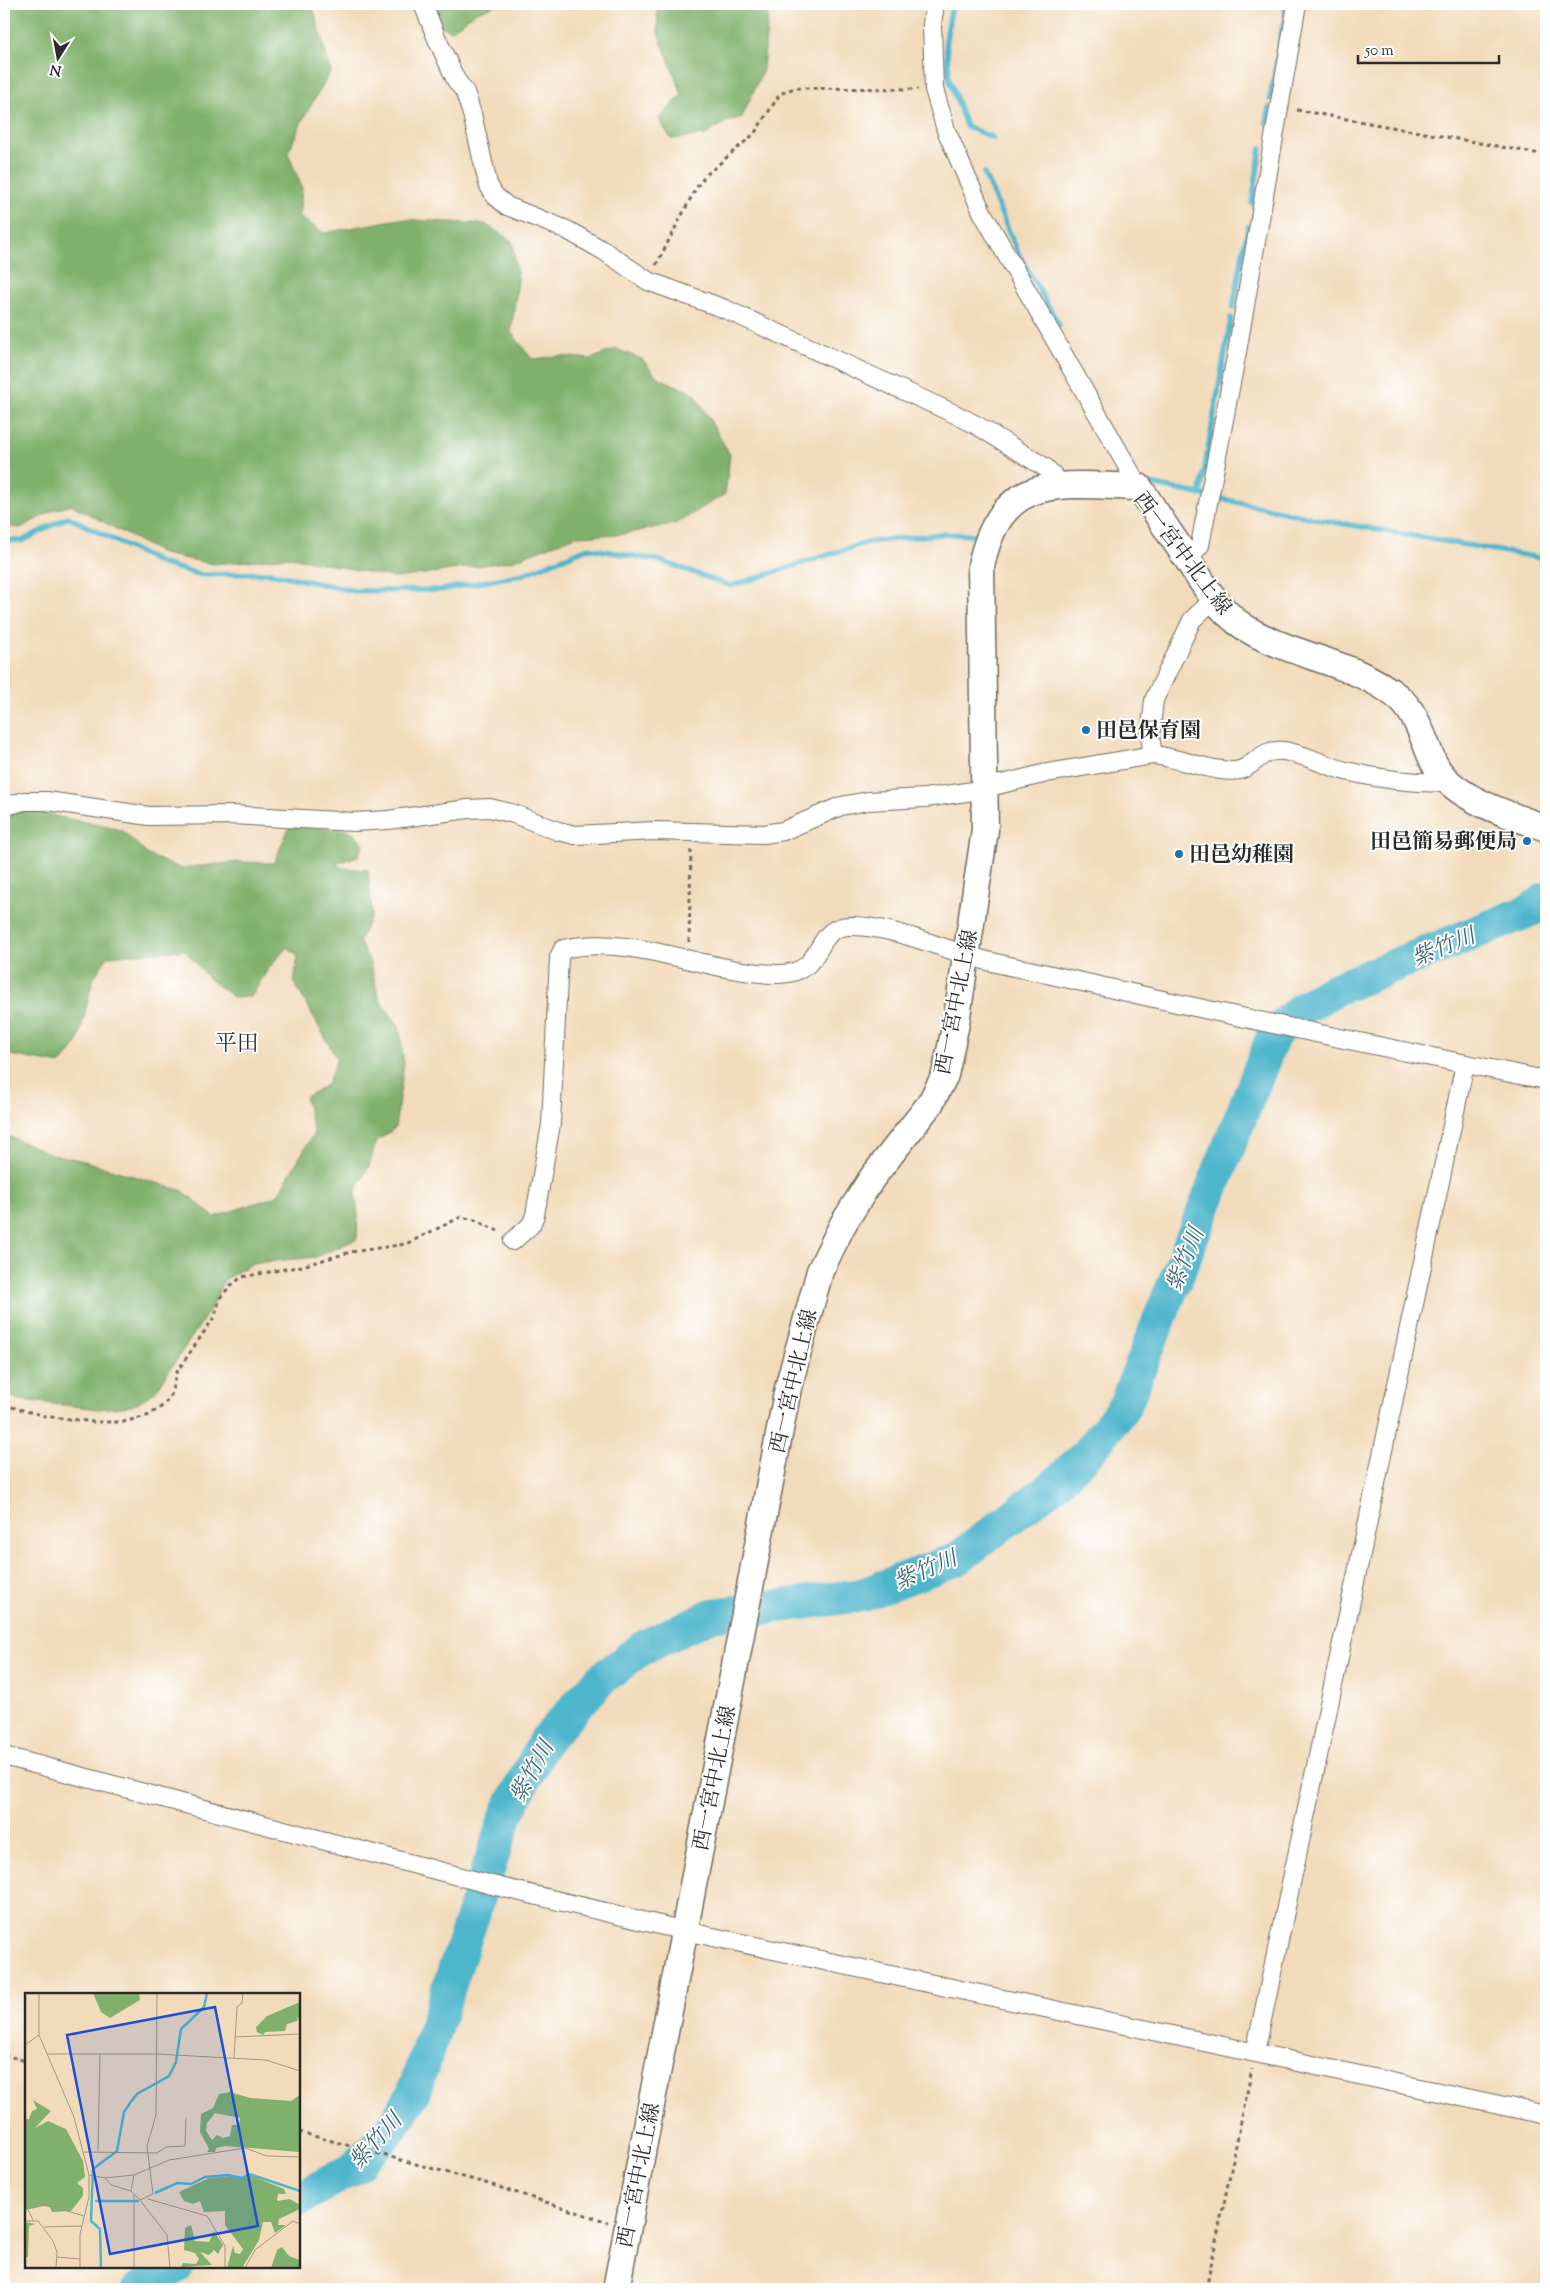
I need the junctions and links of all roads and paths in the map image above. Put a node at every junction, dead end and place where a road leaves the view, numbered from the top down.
1 (423, 4) edge
2 (935, 4) edge
3 (1297, 4) edge
4 (934, 89) junction
5 (1279, 106) junction
6 (1546, 155) edge
7 (648, 281) junction
8 (1058, 485) junction
9 (1139, 487) junction
10 (1188, 560) junction
11 (1213, 600) junction
12 (1154, 755) junction
13 (1448, 783) junction
14 (984, 789) junction
15 (4, 808) edge
16 (1546, 828) edge
17 (693, 831) junction
18 (966, 955) junction
19 (687, 960) junction
20 (1465, 1064) junction
21 (1546, 1080) edge
22 (513, 1241) joint
23 (4, 1404) edge
24 (4, 1756) edge
25 (684, 1931) junction
26 (1255, 2054) junction
27 (4, 2056) edge
28 (25, 2061) edge
29 (1546, 2115) edge
30 (300, 2132) edge
31 (628, 2229) junction
32 (616, 2289) edge
33 (1206, 2289) edge

1 - 7 street
2 - 4 street
3 - 5 street
4 - 7 path
4 - 9 street
5 - 6 path
5 - 10 street
7 - 8 street
8 - 9 main road, 西一宮中北上線
8 - 14 main road, 西一宮中北上線
9 - 10 main road, 西一宮中北上線
10 - 11 main road, 西一宮中北上線
11 - 12 street
11 - 13 main road, 西一宮中北上線
12 - 13 street
12 - 14 street
13 - 16 main road, 西一宮中北上線
14 - 17 street
14 - 18 main road, 西一宮中北上線
15 - 17 street
17 - 19 path
18 - 19 street
18 - 20 street
18 - 25 main road, 西一宮中北上線
19 - 22 street
20 - 21 street
20 - 26 street
22 - 23 path
24 - 25 street
25 - 26 street
25 - 31 main road, 西一宮中北上線
26 - 29 street
26 - 33 path
27 - 28 path
30 - 31 path
31 - 32 main road, 西一宮中北上線

